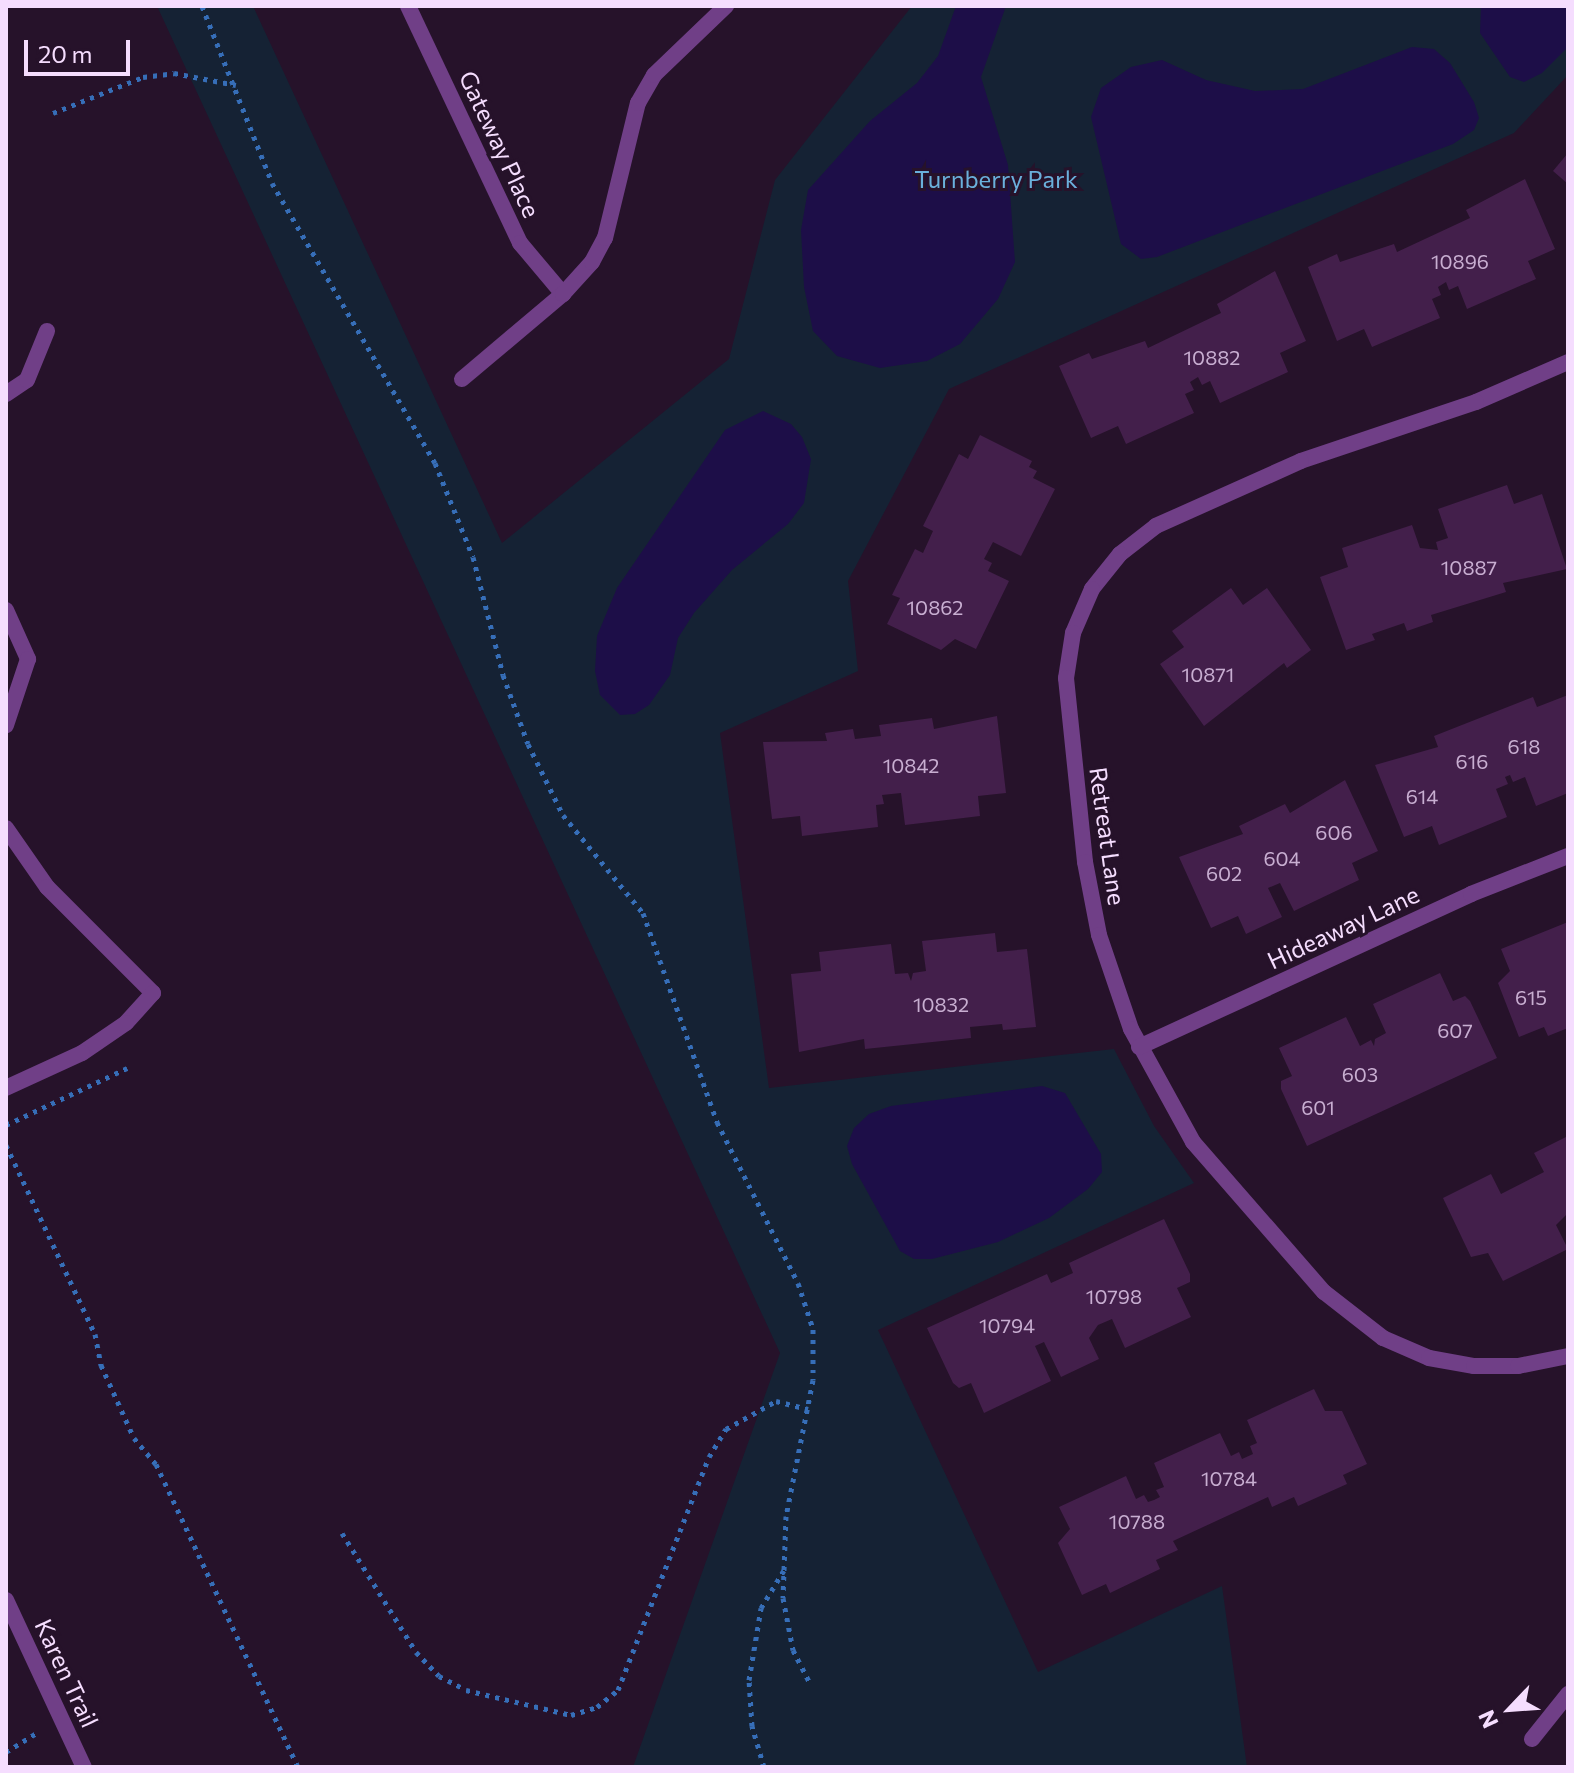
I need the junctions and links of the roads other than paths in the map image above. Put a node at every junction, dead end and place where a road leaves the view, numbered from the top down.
1 (408, 6) edge
2 (726, 6) edge
3 (563, 294) junction
4 (47, 331) dead end
5 (1568, 362) edge
6 (462, 379) dead end
7 (6, 394) edge
8 (6, 610) edge
9 (6, 725) edge
10 (6, 828) edge
11 (1568, 856) edge
12 (1139, 1047) junction
13 (6, 1088) edge
14 (1568, 1356) edge
15 (6, 1600) edge
16 (1568, 1694) edge
17 (1532, 1739) dead end
18 (84, 1767) edge

1 - 3 street, Gateway Place
2 - 3 street
3 - 6 street
4 - 7 street
5 - 12 street, Retreat Lane
8 - 9 street
10 - 13 street
11 - 12 street, Hideaway Lane
12 - 14 street, Retreat Lane
15 - 18 street, Karen Trail
16 - 17 street

